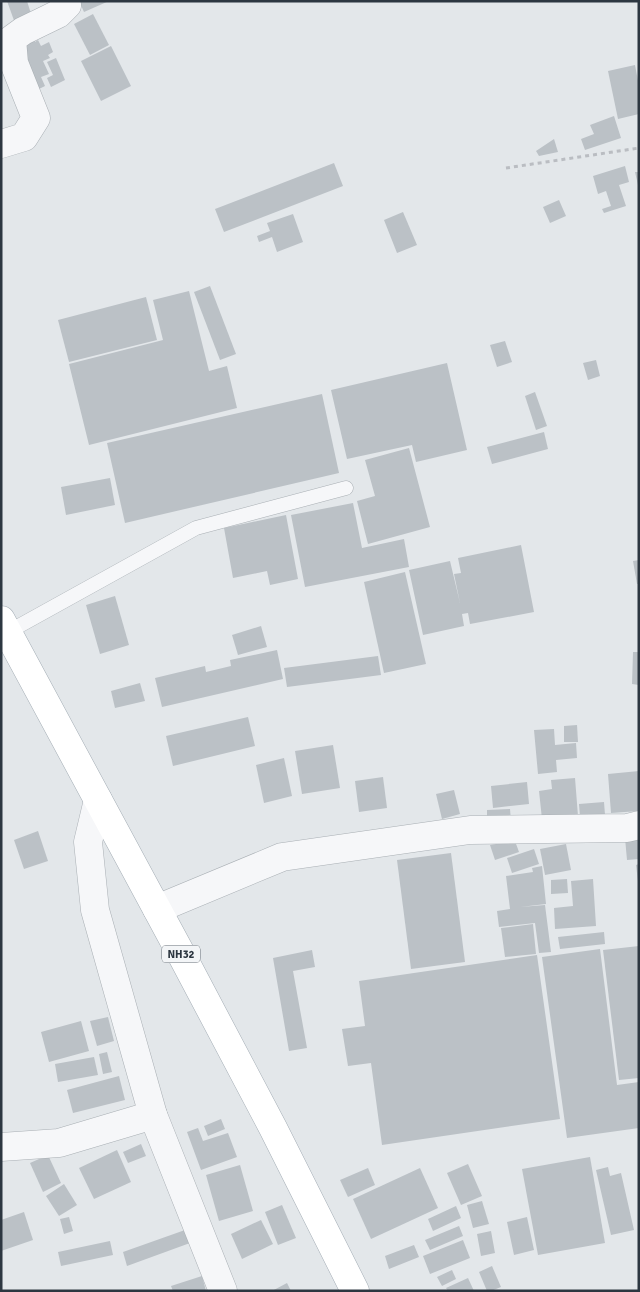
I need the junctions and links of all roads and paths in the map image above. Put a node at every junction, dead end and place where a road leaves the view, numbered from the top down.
1 (66, 1) edge
2 (1, 144) edge
3 (639, 148) edge
4 (506, 168) dead end
5 (346, 488) dead end
6 (4, 626) edge
7 (98, 800) junction
8 (639, 825) edge
9 (157, 909) junction
10 (153, 1116) junction
11 (1, 1147) edge
12 (223, 1291) edge
13 (355, 1291) edge

1 - 2 street
3 - 4 path
5 - 6 lane
6 - 7 main road, NH32
7 - 9 main road, NH32
7 - 10 street
8 - 9 street
9 - 13 main road, NH32
10 - 11 street
10 - 12 street

